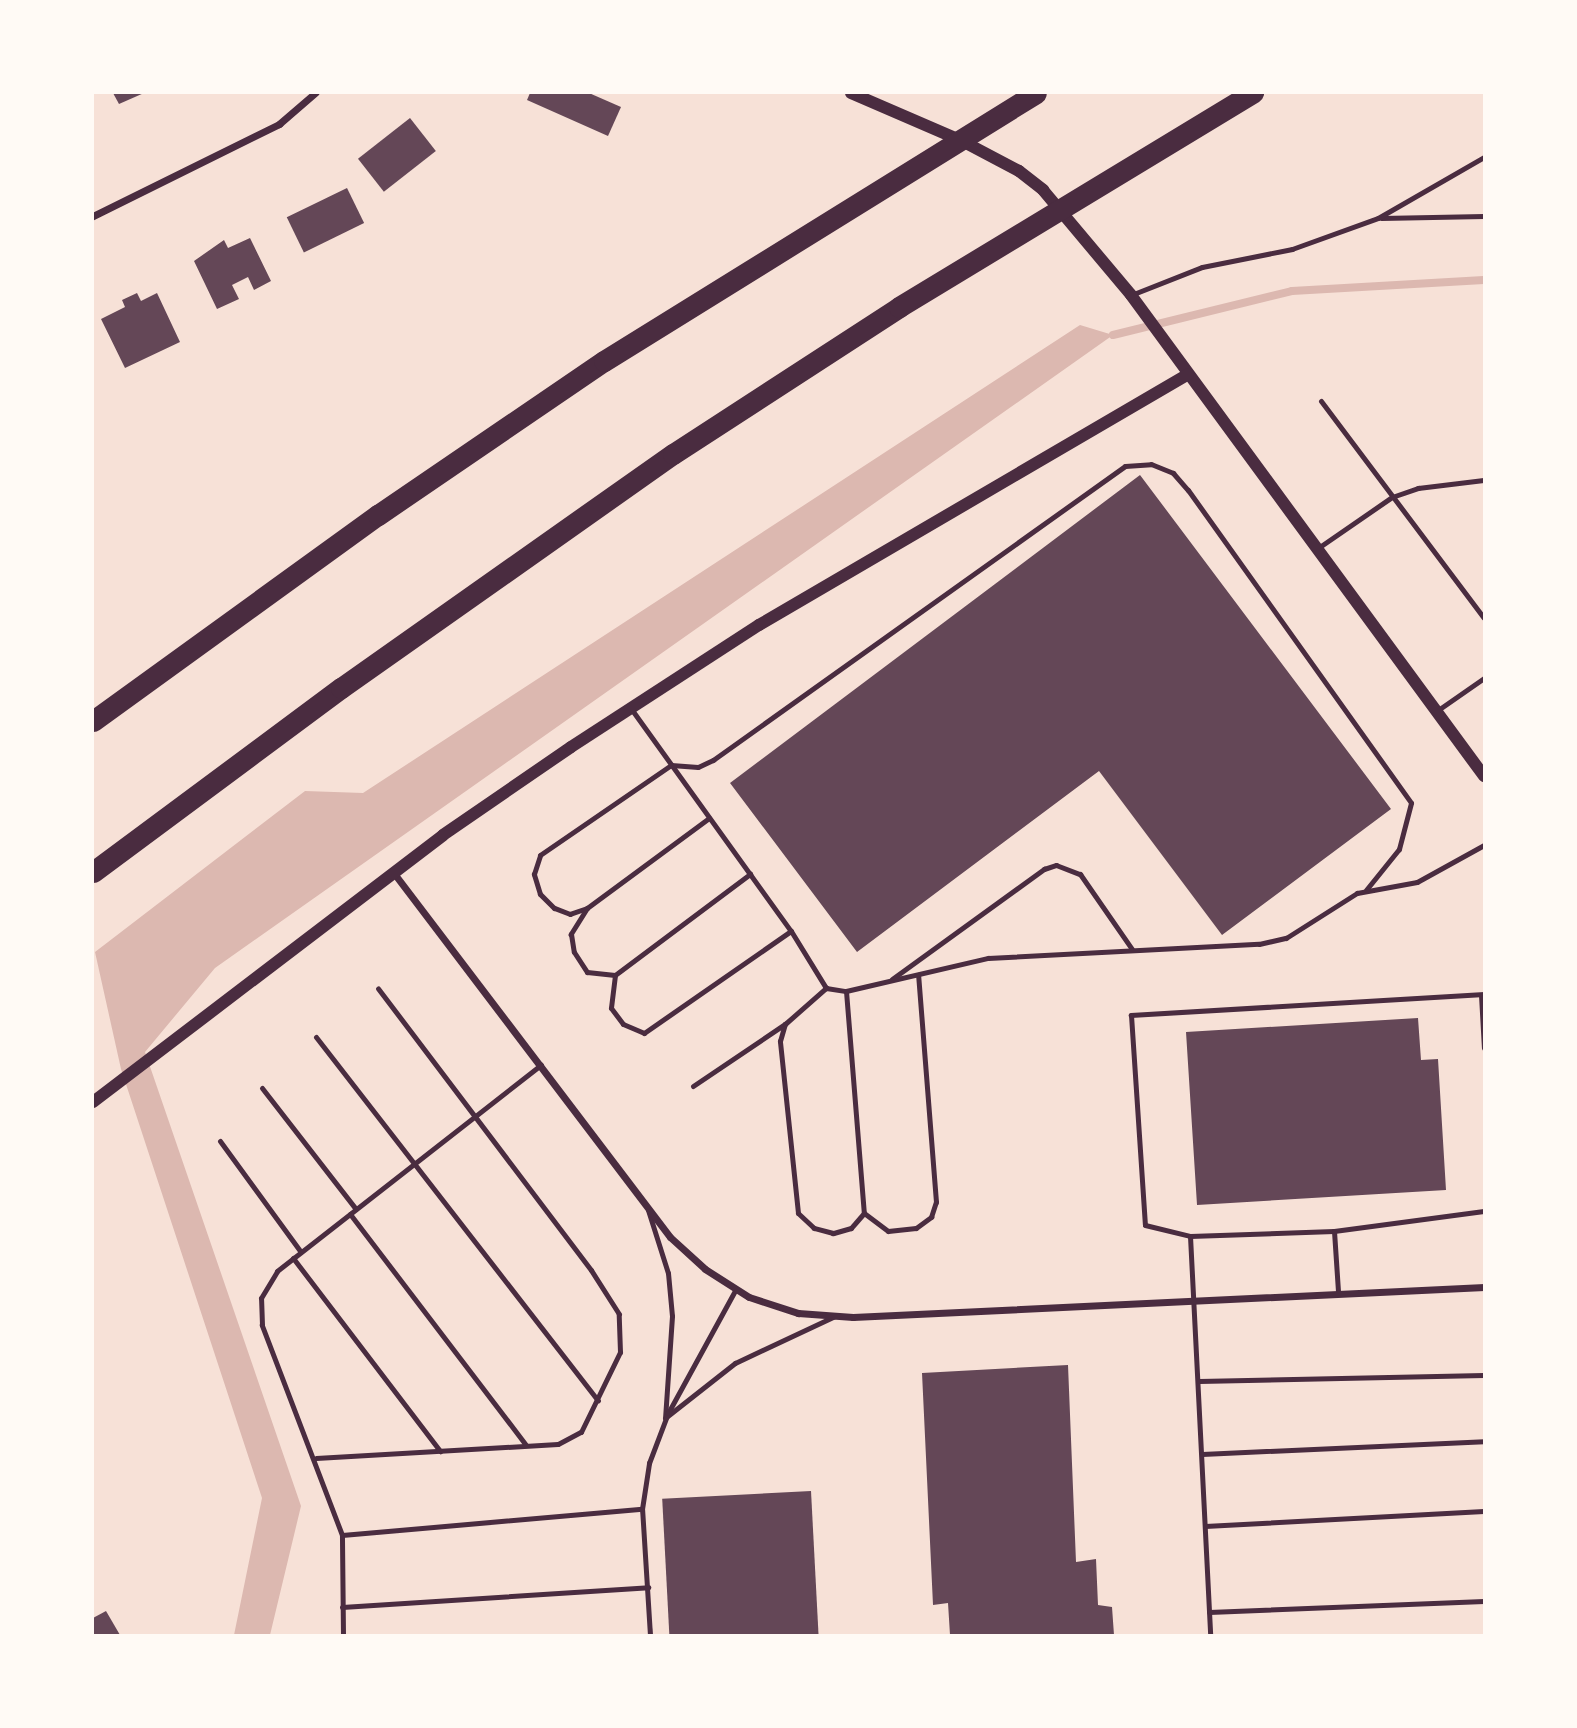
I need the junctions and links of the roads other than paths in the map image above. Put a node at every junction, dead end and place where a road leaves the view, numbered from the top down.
1 (315, 93) edge
2 (850, 93) edge
3 (1253, 93) edge
4 (1032, 95) edge
5 (1484, 157) edge
6 (93, 216) edge
7 (1484, 216) edge
8 (1378, 218) junction
9 (1129, 292) junction
10 (1188, 374) junction
11 (1321, 401) dead end
12 (1484, 480) edge
13 (1392, 497) junction
14 (1318, 548) junction
15 (1484, 618) edge
16 (1484, 678) edge
17 (630, 708) junction
18 (1438, 710) junction
19 (93, 720) edge
20 (671, 765) junction
21 (1484, 776) edge
22 (709, 818) junction
23 (1484, 845) edge
24 (93, 872) edge
25 (393, 872) junction
26 (750, 874) junction
27 (1366, 890) junction
28 (587, 908) junction
29 (791, 931) junction
30 (1132, 949) junction
31 (615, 975) junction
32 (918, 975) junction
33 (889, 981) junction
34 (378, 988) dead end
35 (826, 988) junction
36 (846, 991) junction
37 (1483, 994) edge
38 (785, 1024) junction
39 (316, 1037) dead end
40 (1484, 1048) edge
41 (541, 1065) junction
42 (694, 1086) dead end
43 (262, 1088) dead end
44 (95, 1100) edge
45 (474, 1117) junction
46 (220, 1141) dead end
47 (414, 1164) junction
48 (646, 1204) junction
49 (356, 1209) junction
50 (1484, 1211) edge
51 (864, 1213) junction
52 (350, 1214) junction
53 (1334, 1231) junction
54 (1190, 1236) junction
55 (301, 1252) junction
56 (293, 1258) junction
57 (1484, 1287) edge
58 (736, 1289) junction
59 (1338, 1291) junction
60 (1195, 1298) junction
61 (837, 1315) junction
62 (1484, 1375) edge
63 (1199, 1381) junction
64 (598, 1400) junction
65 (665, 1418) junction
66 (1484, 1441) edge
67 (526, 1445) junction
68 (440, 1451) junction
69 (1202, 1454) junction
70 (316, 1458) junction
71 (642, 1509) junction
72 (1484, 1511) edge
73 (1205, 1526) junction
74 (342, 1535) junction
75 (648, 1587) junction
76 (1484, 1601) edge
77 (342, 1607) junction
78 (1209, 1612) junction
79 (343, 1635) edge
80 (650, 1635) edge
81 (1210, 1635) edge

1 - 6 street
2 - 9 street
3 - 24 highway
4 - 19 highway
5 - 8 lane
7 - 8 lane
8 - 9 lane
9 - 10 street
10 - 14 street
10 - 17 street
11 - 13 lane
12 - 13 lane
13 - 14 lane
13 - 15 lane
14 - 18 street
16 - 18 lane
17 - 20 lane
17 - 25 street
18 - 21 street
20 - 22 lane
20 - 27 lane
20 - 28 lane
22 - 26 lane
22 - 28 lane
23 - 27 lane
25 - 41 street
25 - 44 street
26 - 29 lane
26 - 31 lane
27 - 30 lane
28 - 31 lane
29 - 31 lane
29 - 35 lane
30 - 32 lane
30 - 33 lane
32 - 33 lane
32 - 51 lane
33 - 36 lane
34 - 45 lane
35 - 36 lane
35 - 38 lane
36 - 51 lane
37 - 40 lane
37 - 54 lane
38 - 42 lane
38 - 51 lane
39 - 47 lane
41 - 45 lane
41 - 48 street
43 - 49 lane
45 - 47 lane
45 - 64 lane
46 - 55 lane
47 - 49 lane
47 - 64 lane
48 - 58 street
48 - 65 lane
49 - 52 lane
50 - 53 lane
52 - 55 lane
52 - 67 lane
53 - 54 lane
53 - 59 lane
54 - 60 lane
55 - 56 lane
56 - 68 lane
56 - 70 lane
57 - 59 street
58 - 61 street
58 - 65 lane
59 - 60 street
60 - 61 street
60 - 63 lane
61 - 65 lane
62 - 63 lane
63 - 69 lane
64 - 67 lane
65 - 71 lane
66 - 69 lane
67 - 68 lane
68 - 70 lane
69 - 73 lane
70 - 74 lane
71 - 74 lane
71 - 75 lane
72 - 73 lane
73 - 78 lane
74 - 77 lane
75 - 77 lane
75 - 80 lane
76 - 78 lane
77 - 79 lane
78 - 81 lane

